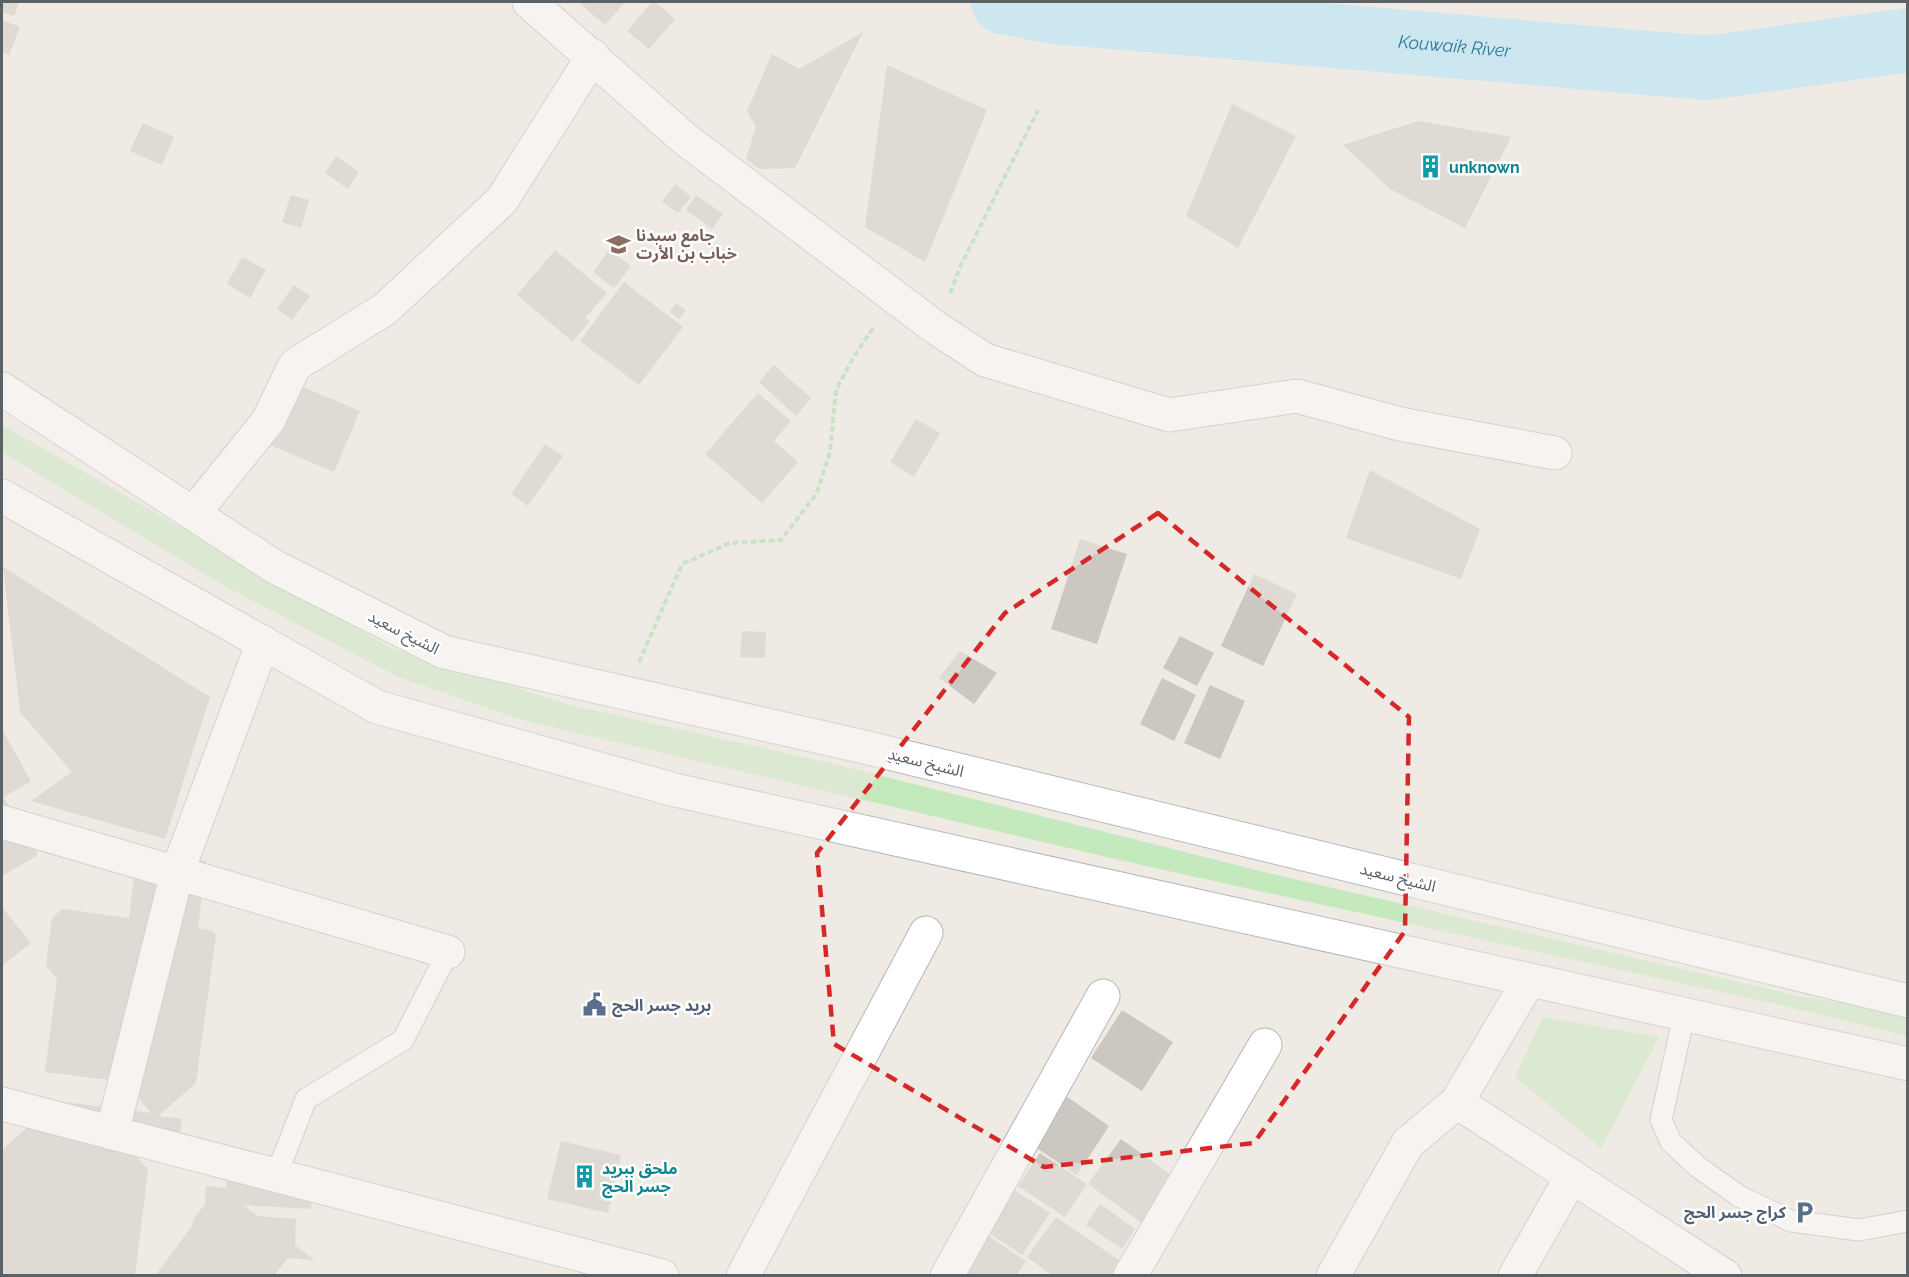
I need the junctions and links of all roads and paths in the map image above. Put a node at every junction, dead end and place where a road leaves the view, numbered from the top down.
1 (529, 2) edge
2 (593, 56) junction
3 (1038, 110) dead end
4 (879, 319) dead end
5 (936, 328) junction
6 (2, 389) edge
7 (1555, 453) dead end
8 (2, 496) edge
9 (193, 514) junction
10 (262, 642) junction
11 (626, 693) junction
12 (2, 822) edge
13 (177, 873) junction
14 (926, 933) dead end
15 (448, 952) joint
16 (1528, 980) junction
17 (1102, 996) dead end
18 (1908, 1001) edge
19 (1684, 1015) junction
20 (1265, 1045) dead end
21 (1908, 1064) edge
22 (1457, 1101) junction
23 (2, 1104) edge
24 (112, 1133) junction
25 (276, 1176) junction
26 (1572, 1176) junction
27 (1908, 1221) edge
28 (614, 1270) edge
29 (1720, 1274) edge
30 (662, 1275) edge
31 (743, 1275) edge
32 (947, 1275) edge
33 (1130, 1275) edge
34 (1333, 1275) edge
35 (1515, 1275) edge

1 - 2 street
2 - 5 street
2 - 9 street
3 - 5 path
4 - 11 path
5 - 7 street
6 - 9 street, الشيخ سعيد
8 - 10 street
9 - 11 street, الشيخ سعيد
10 - 13 street
10 - 16 street
11 - 18 street, الشيخ سعيد
12 - 13 street
13 - 15 street
13 - 24 street
14 - 31 street
15 - 25 lane
16 - 19 street
16 - 22 street
17 - 32 street
19 - 21 street
19 - 27 lane
20 - 33 street
22 - 26 street
22 - 34 street
23 - 24 street
24 - 25 street
25 - 28 street
26 - 29 street
26 - 35 street
28 - 30 street

